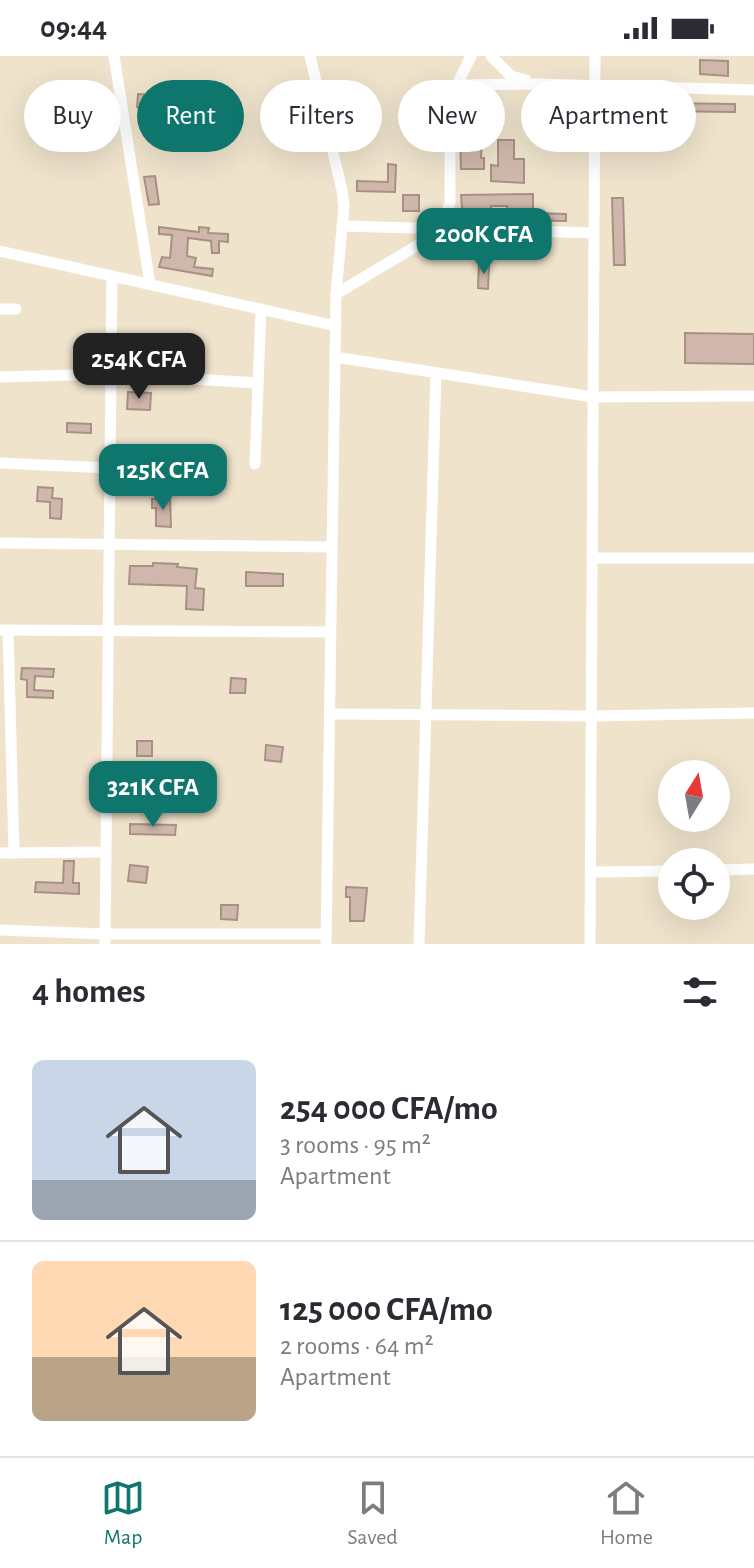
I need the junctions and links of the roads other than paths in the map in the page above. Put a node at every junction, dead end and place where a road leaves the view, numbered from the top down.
1 (114, 56) edge
2 (310, 56) edge
3 (471, 56) edge
4 (491, 56) edge
5 (595, 56) edge
6 (458, 80) edge
7 (524, 80) edge
8 (595, 80) edge
9 (696, 89) edge
10 (754, 90) edge
11 (450, 152) edge
12 (595, 152) edge
13 (342, 226) junction
14 (438, 229) junction
15 (594, 233) junction
16 (0, 251) edge
17 (112, 276) junction
18 (150, 284) junction
19 (336, 294) junction
20 (0, 309) edge
21 (16, 309) dead end
22 (261, 309) junction
23 (336, 326) junction
24 (335, 357) junction
25 (436, 373) junction
26 (111, 374) junction
27 (0, 377) edge
28 (258, 383) junction
29 (754, 396) edge
30 (593, 397) junction
31 (0, 463) edge
32 (255, 464) dead end
33 (110, 468) junction
34 (0, 543) edge
35 (109, 544) junction
36 (332, 547) junction
37 (592, 558) junction
38 (754, 558) edge
39 (4, 630) edge
40 (108, 631) junction
41 (331, 632) junction
42 (5, 713) edge
43 (754, 713) edge
44 (330, 714) junction
45 (426, 715) junction
46 (592, 716) junction
47 (106, 852) junction
48 (0, 853) edge
49 (14, 853) junction
50 (754, 869) edge
51 (730, 870) edge
52 (658, 871) edge
53 (591, 872) junction
54 (0, 930) edge
55 (105, 939) edge
56 (326, 939) edge
57 (419, 944) edge
58 (590, 944) edge

1 - 18 street
2 - 13 street
3 - 6 street
4 - 7 street
5 - 8 street
9 - 10 street
11 - 14 street
12 - 15 street
13 - 14 street
13 - 19 street
14 - 15 street
14 - 19 street
15 - 30 street
16 - 17 street
17 - 18 street
17 - 26 street
18 - 22 street
19 - 23 street
20 - 21 street
22 - 23 street
22 - 28 street
23 - 24 street
24 - 25 street
24 - 36 street
25 - 30 street
25 - 45 street
26 - 27 street
26 - 28 street
26 - 33 street
28 - 32 street
29 - 30 street
30 - 37 street
31 - 33 street
33 - 35 street
34 - 35 street
35 - 36 street
35 - 40 street
36 - 41 street
37 - 38 street
37 - 46 street
39 - 40 street
39 - 42 street
40 - 41 street
40 - 47 street
41 - 44 street
42 - 49 street
43 - 46 street
44 - 45 street
44 - 56 street
45 - 46 street
45 - 57 street
46 - 53 street
47 - 49 street
47 - 55 street
48 - 49 street
50 - 51 street
52 - 53 street
53 - 58 street
54 - 55 street
55 - 56 street

